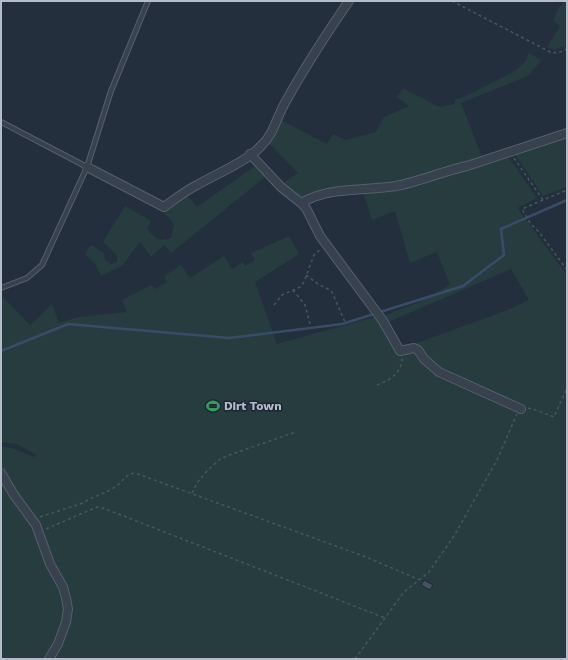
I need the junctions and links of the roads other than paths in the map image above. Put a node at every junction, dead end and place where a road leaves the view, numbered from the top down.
1 (148, 1) edge
2 (349, 1) edge
3 (1, 122) edge
4 (567, 133) edge
5 (250, 154) junction
6 (87, 167) junction
7 (301, 203) junction
8 (1, 288) edge
9 (521, 408) road end
10 (1, 472) edge
11 (49, 659) edge

1 - 6 lane
2 - 5 street
3 - 6 lane
4 - 7 street
5 - 6 street
5 - 7 street
6 - 8 lane
7 - 9 street
10 - 11 street

